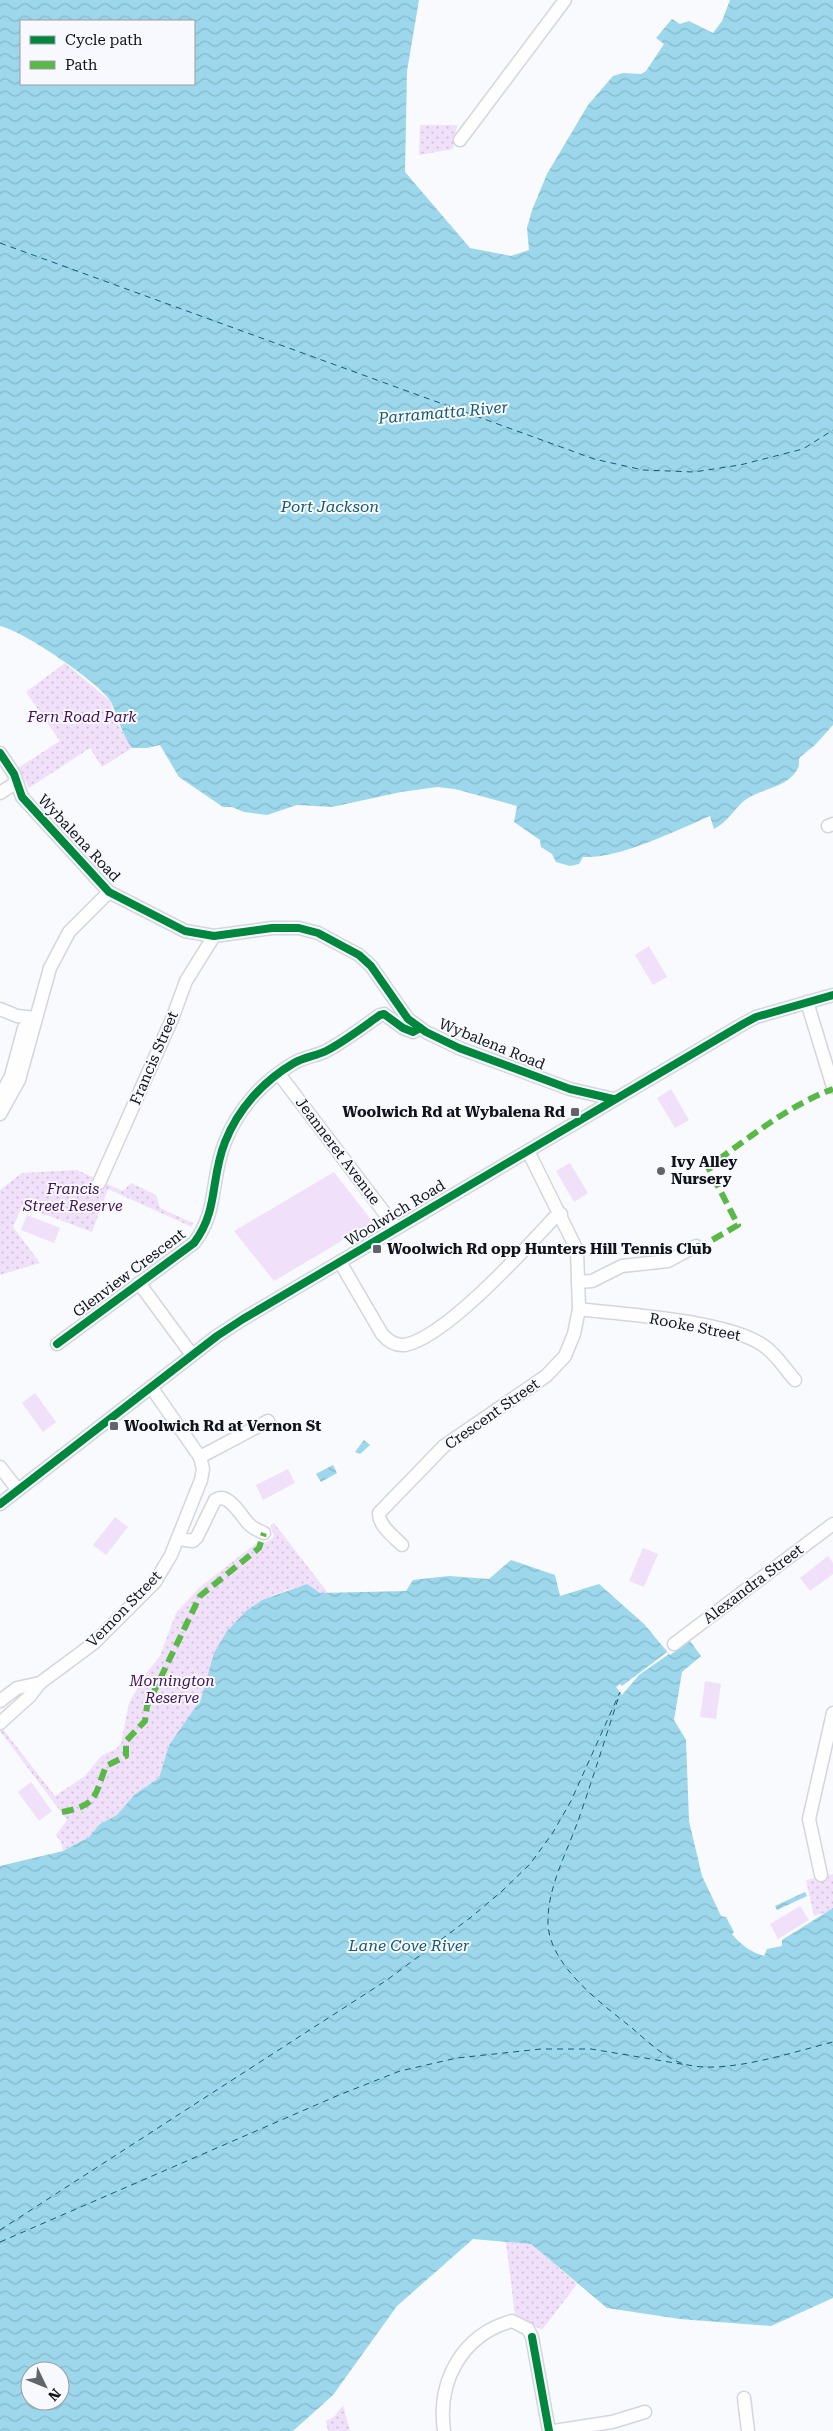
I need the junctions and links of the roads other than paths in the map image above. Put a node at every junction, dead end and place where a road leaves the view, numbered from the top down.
1 (564, 0) edge
2 (460, 140) dead end
3 (0, 753) edge
4 (17, 782) junction
5 (0, 793) edge
6 (109, 892) junction
7 (214, 936) junction
8 (833, 995) edge
9 (807, 1002) junction
10 (0, 1009) edge
11 (35, 1018) junction
12 (420, 1028) junction
13 (279, 1074) junction
14 (833, 1087) edge
15 (0, 1097) edge
16 (613, 1099) junction
17 (0, 1114) edge
18 (528, 1152) junction
19 (99, 1183) dead end
20 (561, 1214) junction
21 (396, 1228) junction
22 (696, 1246) dead end
23 (340, 1262) junction
24 (578, 1282) junction
25 (138, 1283) junction
26 (579, 1309) junction
27 (57, 1344) dead end
28 (192, 1355) junction
29 (795, 1380) dead end
30 (151, 1387) junction
31 (268, 1421) dead end
32 (200, 1457) junction
33 (0, 1466) edge
34 (18, 1490) junction
35 (0, 1504) edge
36 (833, 1524) edge
37 (264, 1533) dead end
38 (178, 1540) junction
39 (402, 1545) dead end
40 (674, 1644) dead end
41 (40, 1683) junction
42 (0, 1701) edge
43 (833, 1713) edge
44 (0, 1723) edge
45 (821, 1875) dead end
46 (744, 2398) dead end
47 (645, 2412) dead end
48 (444, 2431) edge
49 (550, 2431) edge
50 (554, 2431) edge
51 (748, 2431) edge

1 - 2 street
3 - 4 street, Wybalena Road
4 - 5 street
4 - 6 street, Wybalena Road
6 - 7 street, Wybalena Road
6 - 11 street
7 - 12 street, Wybalena Road
7 - 19 street, Francis Street
8 - 9 street, Woolwich Road
9 - 14 street
9 - 16 street, Woolwich Road
10 - 11 street
11 - 15 street
11 - 17 street
12 - 13 street, Glenview Crescent
12 - 16 street, Wybalena Road
13 - 21 street, Jeanneret Avenue
13 - 25 street, Glenview Crescent
16 - 18 street, Woolwich Road
18 - 20 street, Crescent Street
18 - 21 street, Woolwich Road
20 - 23 street
20 - 24 street, Crescent Street
21 - 23 street, Woolwich Road
22 - 24 street
23 - 28 street, Woolwich Road
24 - 26 street, Crescent Street
25 - 27 street, Glenview Crescent
25 - 28 street
26 - 29 street, Rooke Street
26 - 39 street, Crescent Street
28 - 30 street, Woolwich Road
30 - 32 street
30 - 34 street, Woolwich Road
31 - 32 street
32 - 38 street, Vernon Street
33 - 34 street
34 - 35 street, Woolwich Road
36 - 40 street, Alexandra Street
37 - 38 street
38 - 41 street, Vernon Street
41 - 42 street, Vernon Street
41 - 44 street, Vernon Street
43 - 45 street
46 - 51 street
47 - 50 street
48 - 49 street

